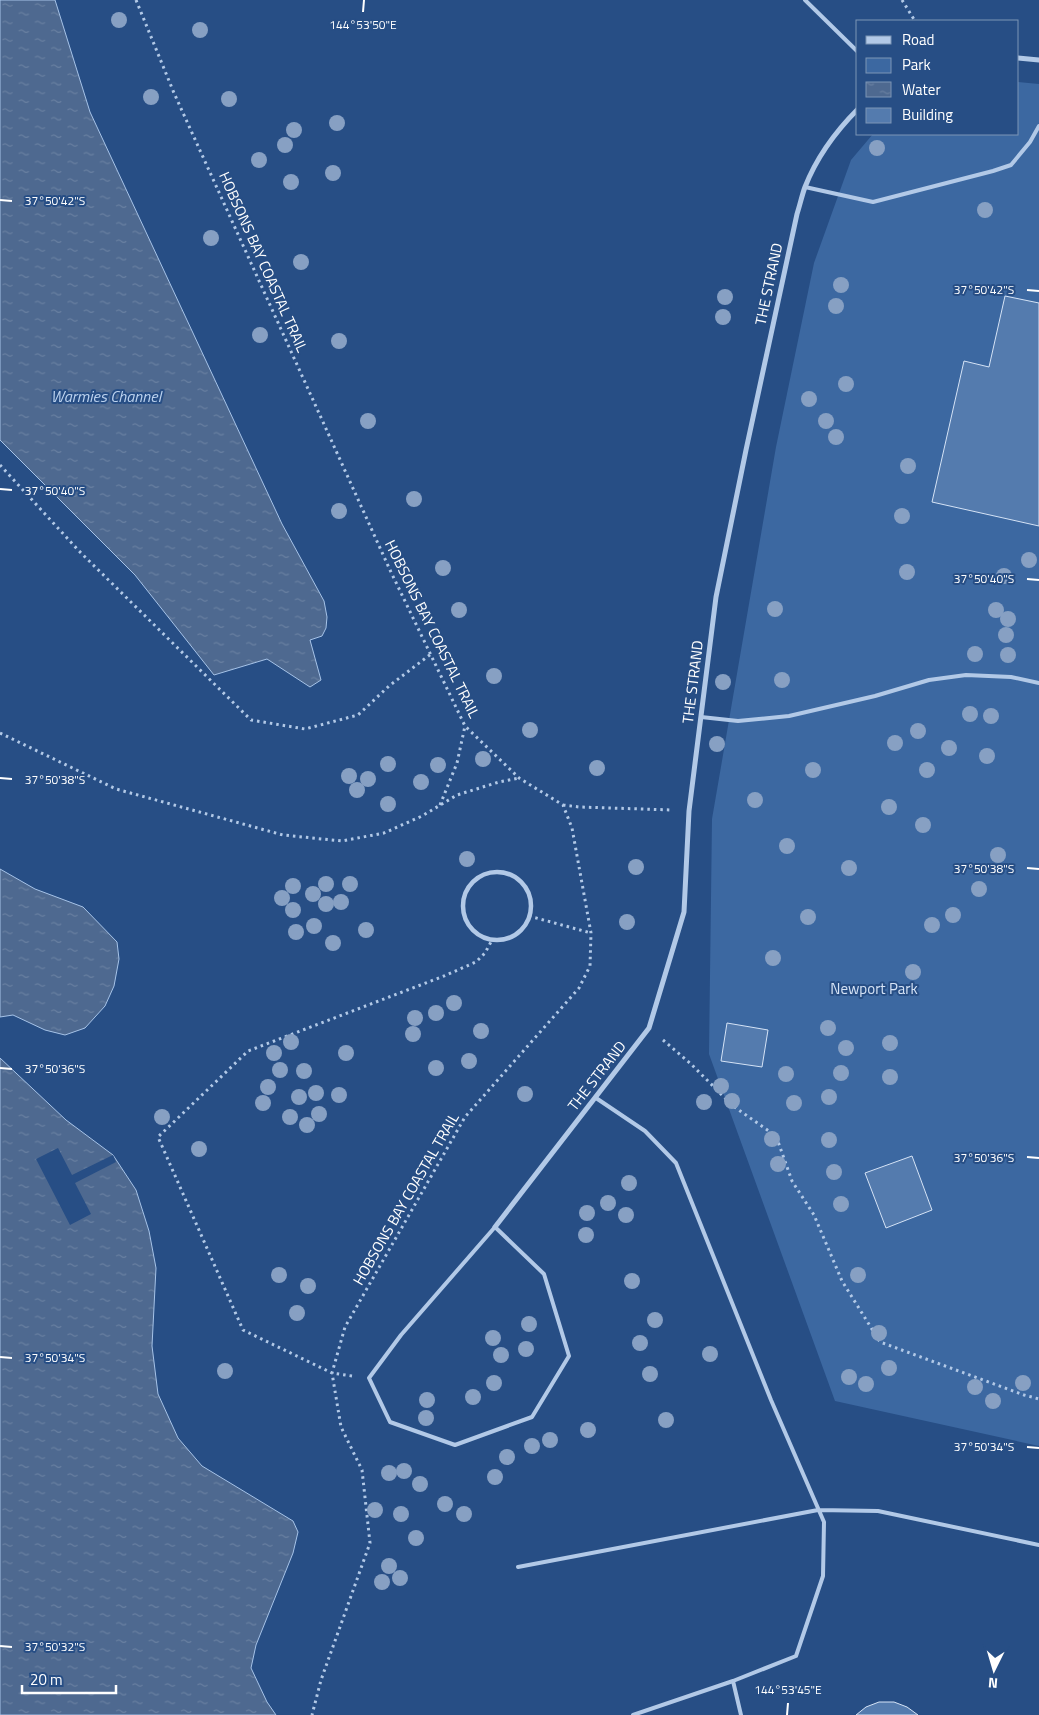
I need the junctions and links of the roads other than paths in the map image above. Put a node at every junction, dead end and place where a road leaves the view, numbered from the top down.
1 (805, 0) edge
2 (856, 50) edge
3 (1019, 58) edge
4 (1039, 60) edge
5 (856, 112) edge
6 (1039, 126) edge
7 (805, 187) junction
8 (1039, 682) edge
9 (701, 717) junction
10 (529, 916) joint
11 (596, 1098) junction
12 (495, 1227) junction
13 (818, 1510) junction
14 (1039, 1545) edge
15 (518, 1566) dead end
16 (733, 1681) junction
17 (633, 1715) edge
18 (741, 1715) edge

1 - 2 lane
3 - 4 street
5 - 7 street, THE STRAND
6 - 7 lane
7 - 9 street, THE STRAND
8 - 9 lane
9 - 11 street, THE STRAND
10 - 10 street
11 - 12 street, THE STRAND
11 - 13 lane
12 - 12 lane
13 - 14 lane
13 - 15 lane
13 - 16 lane
16 - 17 lane
16 - 18 lane

